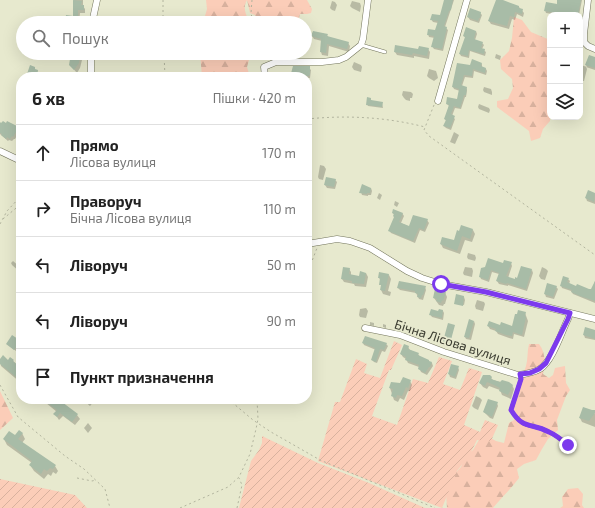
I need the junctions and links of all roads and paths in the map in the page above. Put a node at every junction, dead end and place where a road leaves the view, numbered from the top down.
1 (97, 0) edge
2 (163, 0) edge
3 (252, 0) edge
4 (368, 0) edge
5 (466, 0) edge
6 (588, 0) edge
7 (94, 16) edge
8 (163, 16) edge
9 (252, 16) edge
10 (361, 45) junction
11 (595, 49) edge
12 (385, 52) dead end
13 (91, 60) edge
14 (164, 60) edge
15 (259, 60) edge
16 (264, 66) junction
17 (90, 72) edge
18 (165, 72) edge
19 (265, 72) edge
20 (438, 101) joint
21 (312, 119) edge
22 (425, 127) junction
23 (0, 151) edge
24 (16, 159) edge
25 (16, 201) edge
26 (16, 208) edge
27 (2, 220) junction
28 (0, 224) edge
29 (319, 242) junction
30 (312, 243) edge
31 (595, 255) edge
32 (312, 261) edge
33 (570, 313) junction
34 (595, 319) edge
35 (366, 328) dead end
36 (520, 374) junction
37 (0, 385) edge
38 (234, 404) edge
39 (257, 404) edge
40 (257, 423) junction
41 (568, 445) dead end
42 (239, 477) junction
43 (77, 478) dead end
44 (96, 480) junction
45 (110, 508) edge
46 (180, 508) edge
47 (237, 508) edge
48 (436, 508) edge

1 - 7 street
2 - 8 path
3 - 9 path
4 - 10 street
5 - 20 street
6 - 11 street
10 - 12 lane
10 - 16 street
13 - 17 street
14 - 18 path
15 - 16 path
16 - 19 street
20 - 22 path
21 - 22 path
22 - 31 path
23 - 24 street
25 - 27 path
26 - 27 path
27 - 28 path
29 - 30 street
29 - 32 path
29 - 33 street
33 - 34 street
33 - 36 street, Бічна Лісова вулиця
35 - 36 street, Бічна Лісова вулиця
36 - 41 lane
37 - 44 path
38 - 40 path
39 - 40 path
40 - 42 path
40 - 48 path
42 - 46 path
42 - 47 path
43 - 44 path
44 - 45 path

